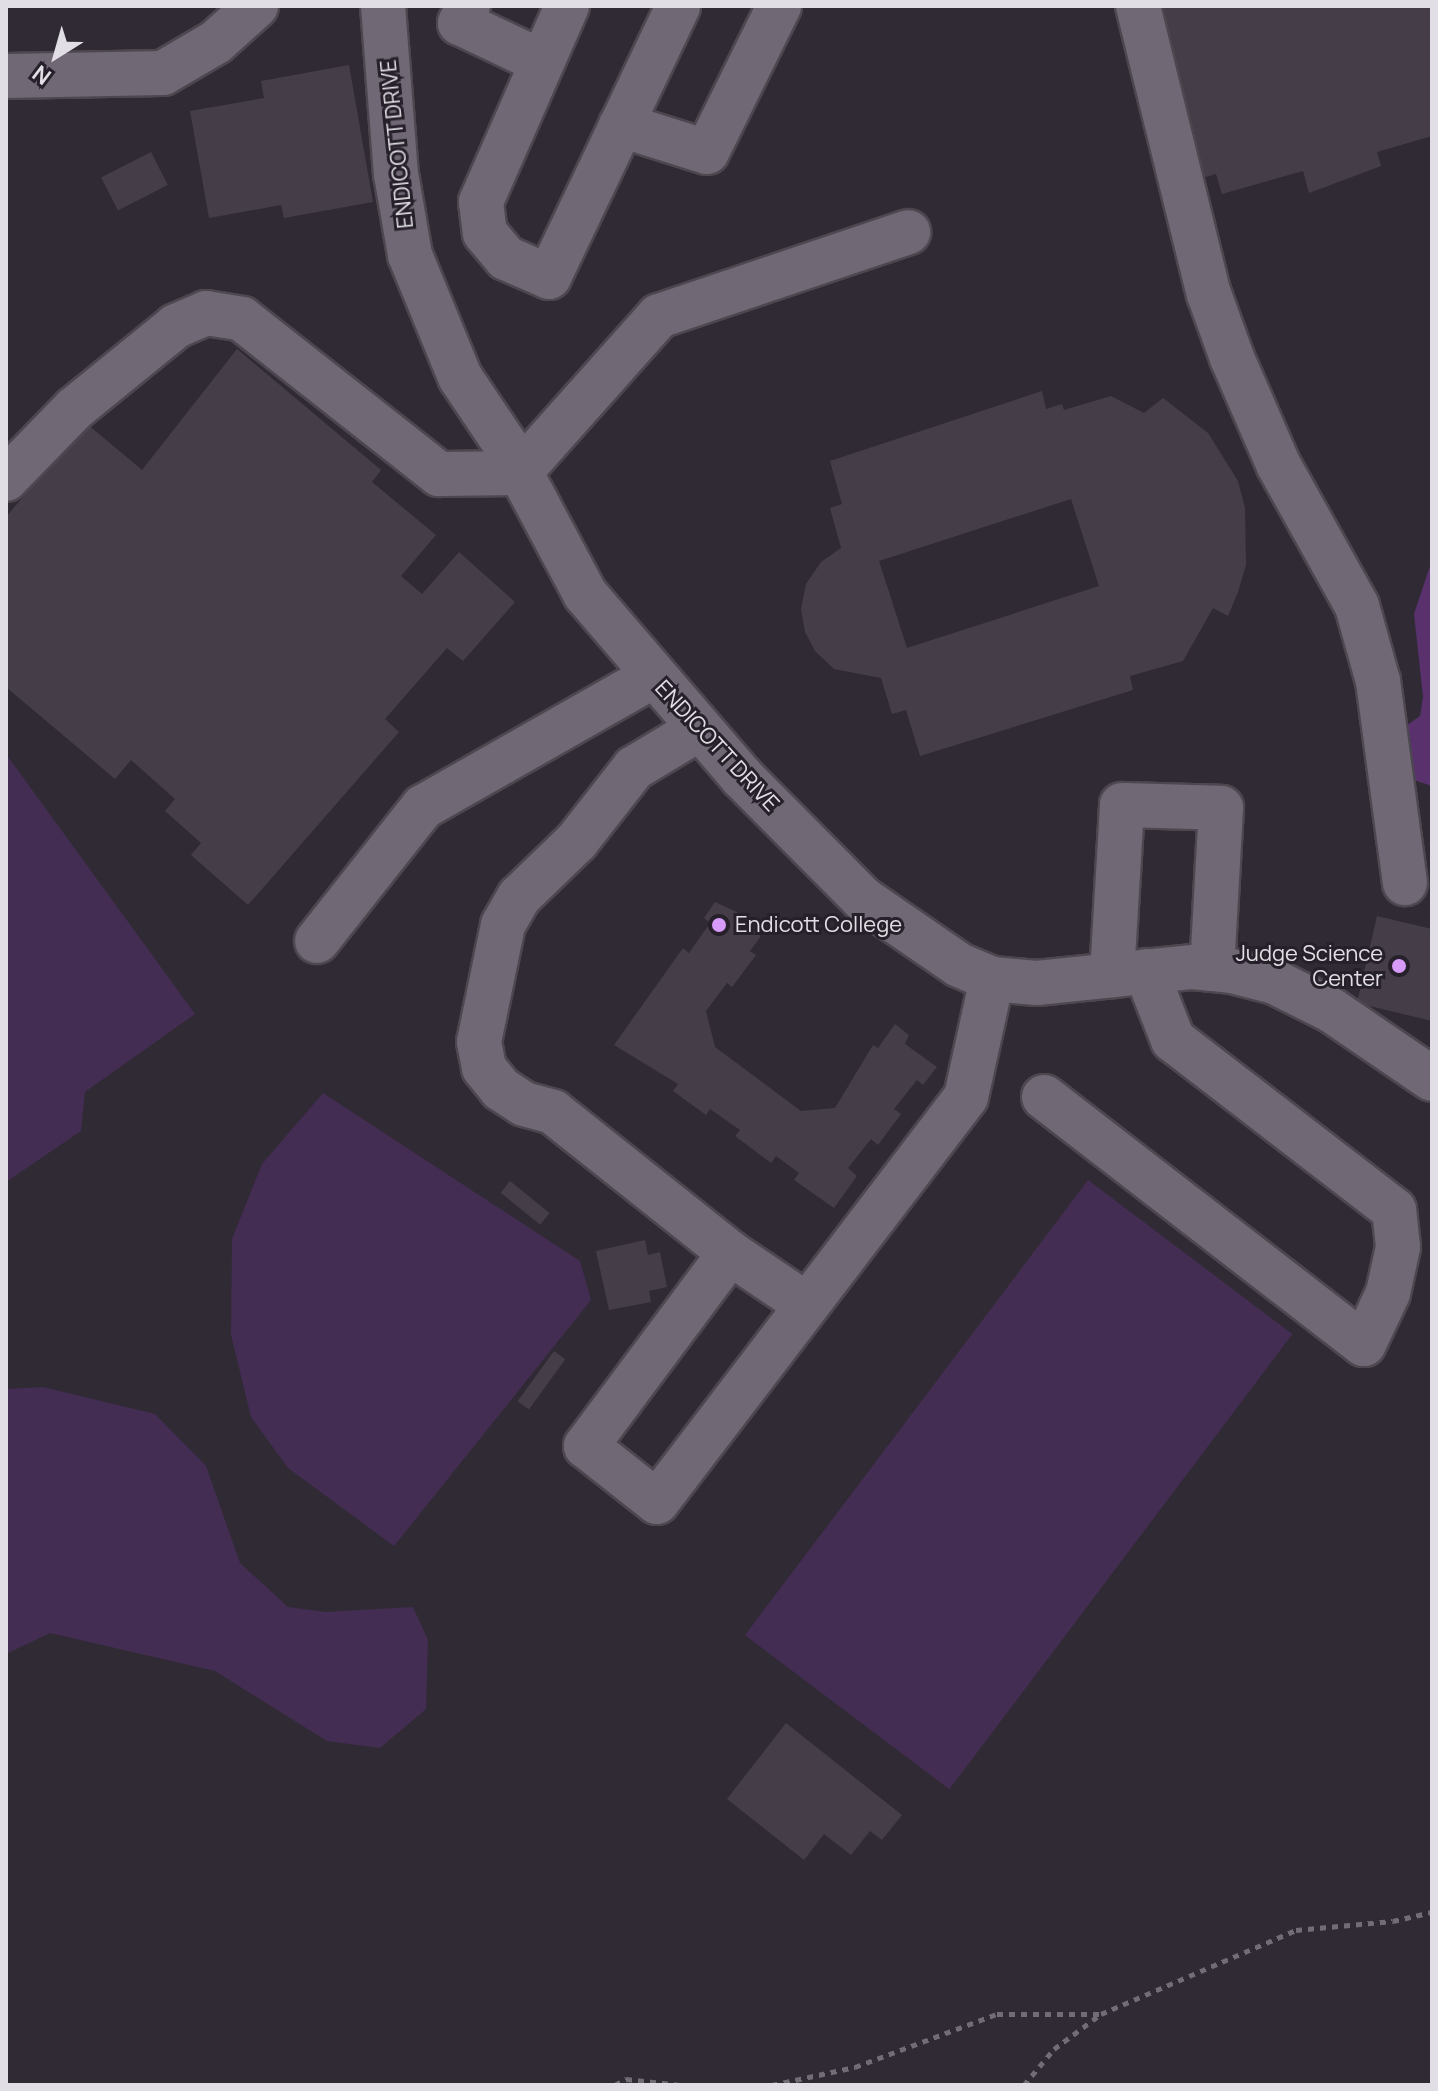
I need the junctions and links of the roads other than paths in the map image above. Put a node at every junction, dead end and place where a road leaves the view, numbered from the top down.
1 (256, 6) edge
2 (383, 6) edge
3 (468, 6) edge
4 (567, 6) edge
5 (678, 6) edge
6 (779, 6) edge
7 (1138, 6) edge
8 (540, 61) junction
9 (6, 76) edge
10 (621, 125) junction
11 (908, 232) dead end
12 (519, 473) junction
13 (6, 479) edge
14 (652, 677) junction
15 (699, 729) junction
16 (1405, 883) dead end
17 (317, 941) dead end
18 (1212, 969) junction
19 (1129, 973) junction
20 (992, 979) junction
21 (1432, 1079) edge
22 (1044, 1097) dead end
23 (730, 1253) junction
24 (807, 1305) junction

1 - 9 street
2 - 12 street, ENDICOTT DRIVE
3 - 8 street
4 - 8 street
5 - 10 street
6 - 10 street
7 - 16 street
8 - 10 street
11 - 12 street
12 - 13 street
12 - 14 street, ENDICOTT DRIVE
14 - 15 street, ENDICOTT DRIVE
14 - 17 street
15 - 20 street, ENDICOTT DRIVE
15 - 23 street
18 - 19 street, ENDICOTT DRIVE
18 - 19 street
18 - 21 street, ENDICOTT DRIVE
19 - 20 street, ENDICOTT DRIVE
19 - 22 street
20 - 24 street
23 - 24 street
23 - 24 street

